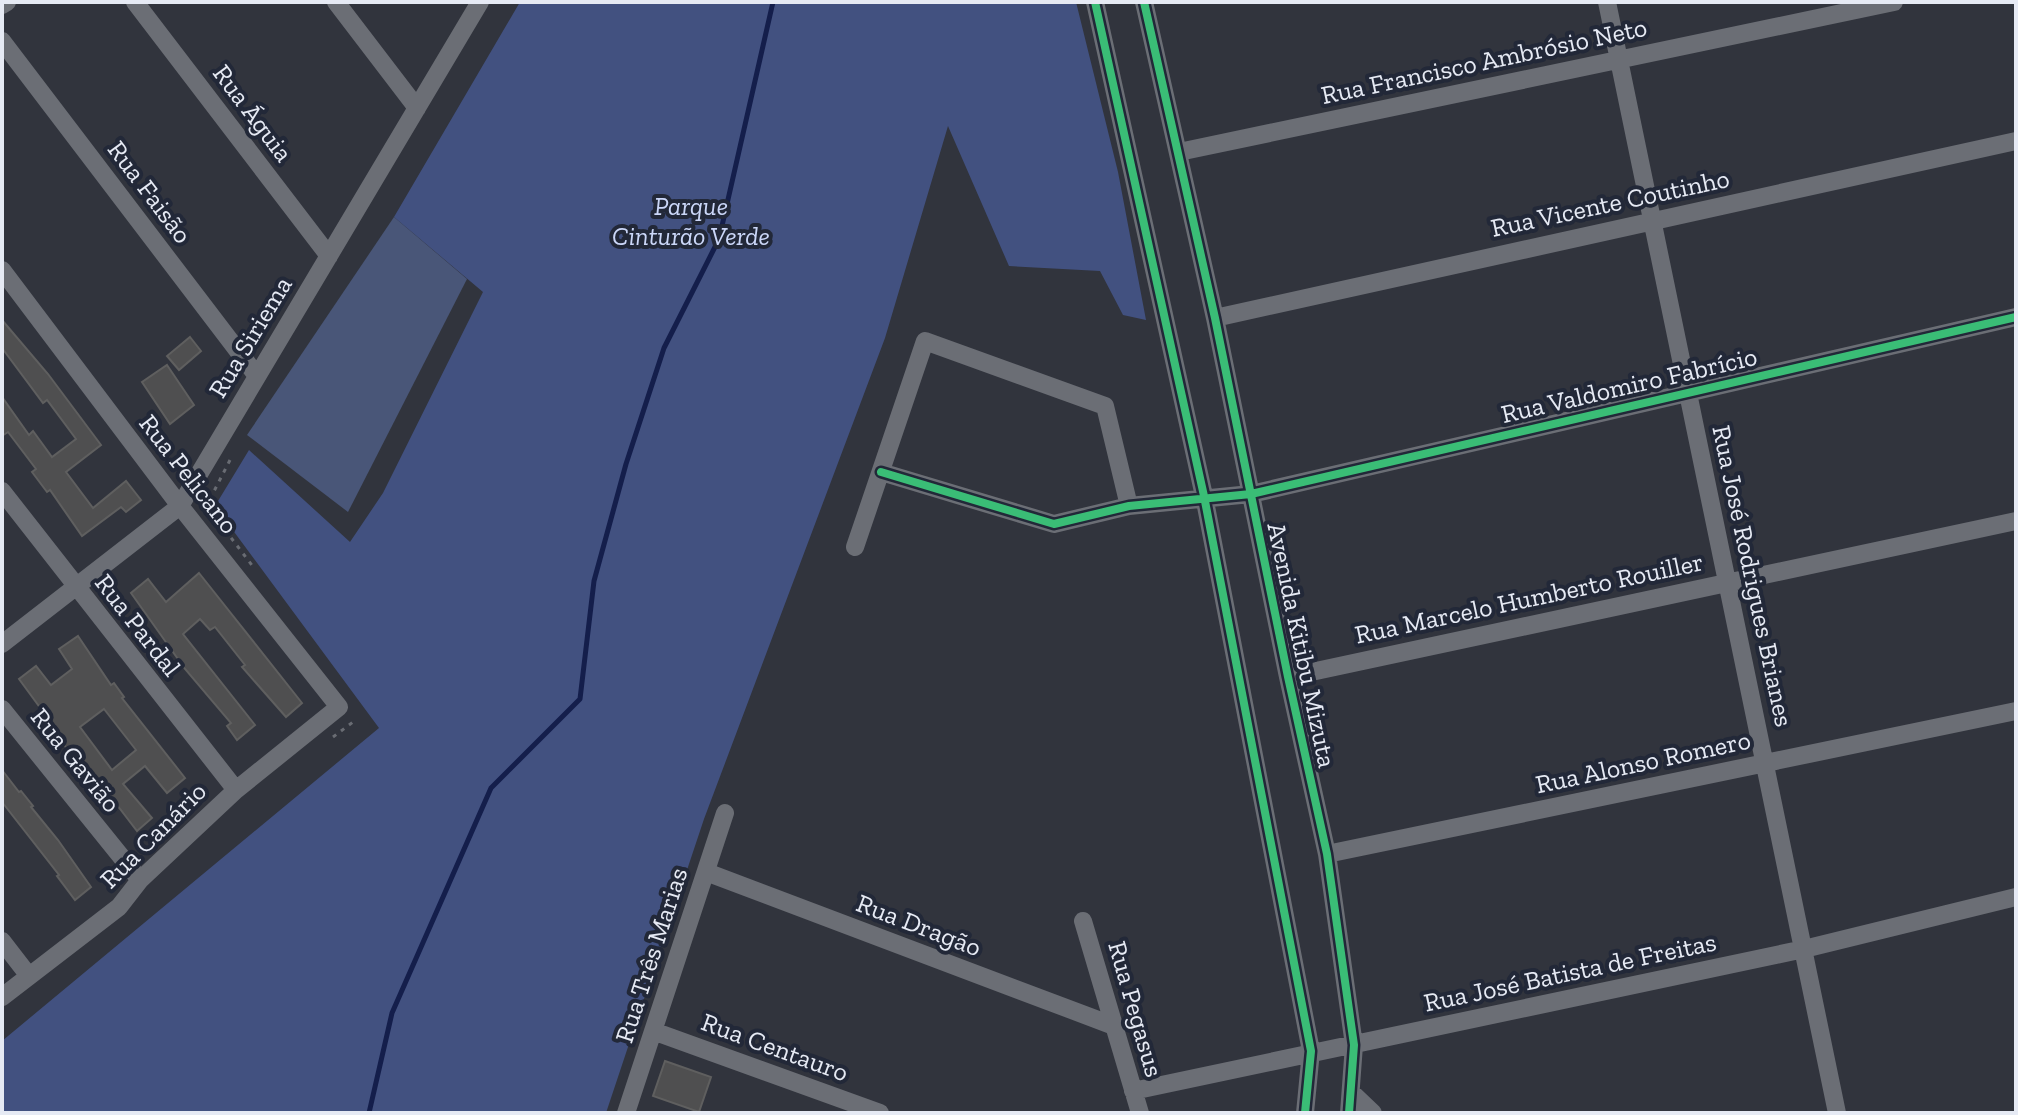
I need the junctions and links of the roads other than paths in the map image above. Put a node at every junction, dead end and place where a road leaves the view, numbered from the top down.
1 (135, 2) edge
2 (336, 2) edge
3 (480, 2) edge
4 (1095, 2) edge
5 (1144, 2) edge
6 (1607, 2) edge
7 (1894, 2) edge
8 (2, 41) edge
9 (1619, 60) junction
10 (417, 108) junction
11 (2016, 141) edge
12 (1179, 152) junction
13 (1653, 220) junction
14 (329, 256) junction
15 (2, 270) edge
16 (2016, 317) edge
17 (1215, 318) junction
18 (257, 376) junction
19 (1688, 392) junction
20 (881, 472) junction
21 (2, 491) edge
22 (1251, 494) junction
23 (1204, 496) junction
24 (180, 506) junction
25 (1129, 506) junction
26 (2016, 521) edge
27 (855, 547) dead end
28 (1727, 581) junction
29 (75, 587) junction
30 (2, 644) edge
31 (1288, 677) junction
32 (2, 709) edge
33 (346, 710) joint
34 (2016, 711) edge
35 (1765, 764) junction
36 (236, 790) junction
37 (725, 813) dead end
38 (1327, 854) junction
39 (706, 872) junction
40 (140, 880) junction
41 (2016, 897) edge
42 (1083, 921) dead end
43 (2, 941) edge
44 (1804, 949) junction
45 (29, 976) junction
46 (2, 997) edge
47 (1114, 1026) junction
48 (653, 1031) junction
49 (1354, 1045) junction
50 (1311, 1051) junction
51 (1133, 1091) junction
52 (1352, 1093) junction
53 (626, 1113) edge
54 (880, 1113) edge
55 (1140, 1113) edge
56 (1305, 1113) edge
57 (1349, 1113) edge
58 (1373, 1113) edge
59 (1837, 1113) edge

1 - 14 street, Rua Águia
2 - 10 street
3 - 10 street, Rua Siriema
4 - 23 street
5 - 12 street, Avenida Kitibu Mizuta
6 - 9 street, Rua José Rodrigues Brianes
7 - 9 street, Rua Francisco Ambrósio Neto
8 - 18 street, Rua Faisão
9 - 12 street, Rua Francisco Ambrósio Neto
9 - 13 street, Rua José Rodrigues Brianes
10 - 14 street, Rua Siriema
11 - 13 street, Rua Vicente Coutinho
12 - 17 street, Avenida Kitibu Mizuta
13 - 17 street, Rua Vicente Coutinho
13 - 19 street, Rua José Rodrigues Brianes
14 - 18 street, Rua Siriema
15 - 24 street, Rua Pelicano
16 - 19 street, Rua Valdomiro Fabrício
17 - 22 street, Avenida Kitibu Mizuta
18 - 24 street, Rua Siriema
19 - 22 street, Rua Valdomiro Fabrício
19 - 28 street, Rua José Rodrigues Brianes
20 - 25 street, Rua Valdomiro Fabrício
20 - 25 street
20 - 27 street
21 - 29 street, Rua Pardal
22 - 23 street, Rua Valdomiro Fabrício
22 - 31 street, Avenida Kitibu Mizuta
23 - 25 street, Rua Valdomiro Fabrício
23 - 50 street
24 - 29 street, Rua Siriema
24 - 33 street, Rua Pelicano
26 - 28 street, Rua Marcelo Humberto Rouiller
28 - 31 street, Rua Marcelo Humberto Rouiller
28 - 35 street, Rua José Rodrigues Brianes
29 - 30 street, Rua Siriema
29 - 36 street, Rua Pardal
31 - 38 street, Avenida Kitibu Mizuta
32 - 40 street, Rua Gavião
33 - 36 street, Rua Canário
34 - 35 street, Rua Alonso Romero
35 - 38 street, Rua Alonso Romero
35 - 44 street, Rua José Rodrigues Brianes
36 - 40 street, Rua Canário
37 - 39 street, Rua Três Marias
38 - 49 street, Avenida Kitibu Mizuta
39 - 47 street, Rua Dragão
39 - 48 street, Rua Três Marias
40 - 45 street, Rua Canário
41 - 44 street, Rua José Batista de Freitas
42 - 47 street, Rua Pegasus
43 - 45 street
44 - 49 street, Rua José Batista de Freitas
44 - 59 street, Rua José Rodrigues Brianes
45 - 46 street, Rua Canário
47 - 51 street, Rua Pegasus
48 - 53 street, Rua Três Marias
48 - 54 street, Rua Centauro
49 - 50 street, Rua José Batista de Freitas
49 - 52 street, Avenida Kitibu Mizuta
50 - 51 street, Rua José Batista de Freitas
50 - 56 street
51 - 55 street, Rua Pegasus
52 - 57 street, Avenida Kitibu Mizuta
52 - 58 street

